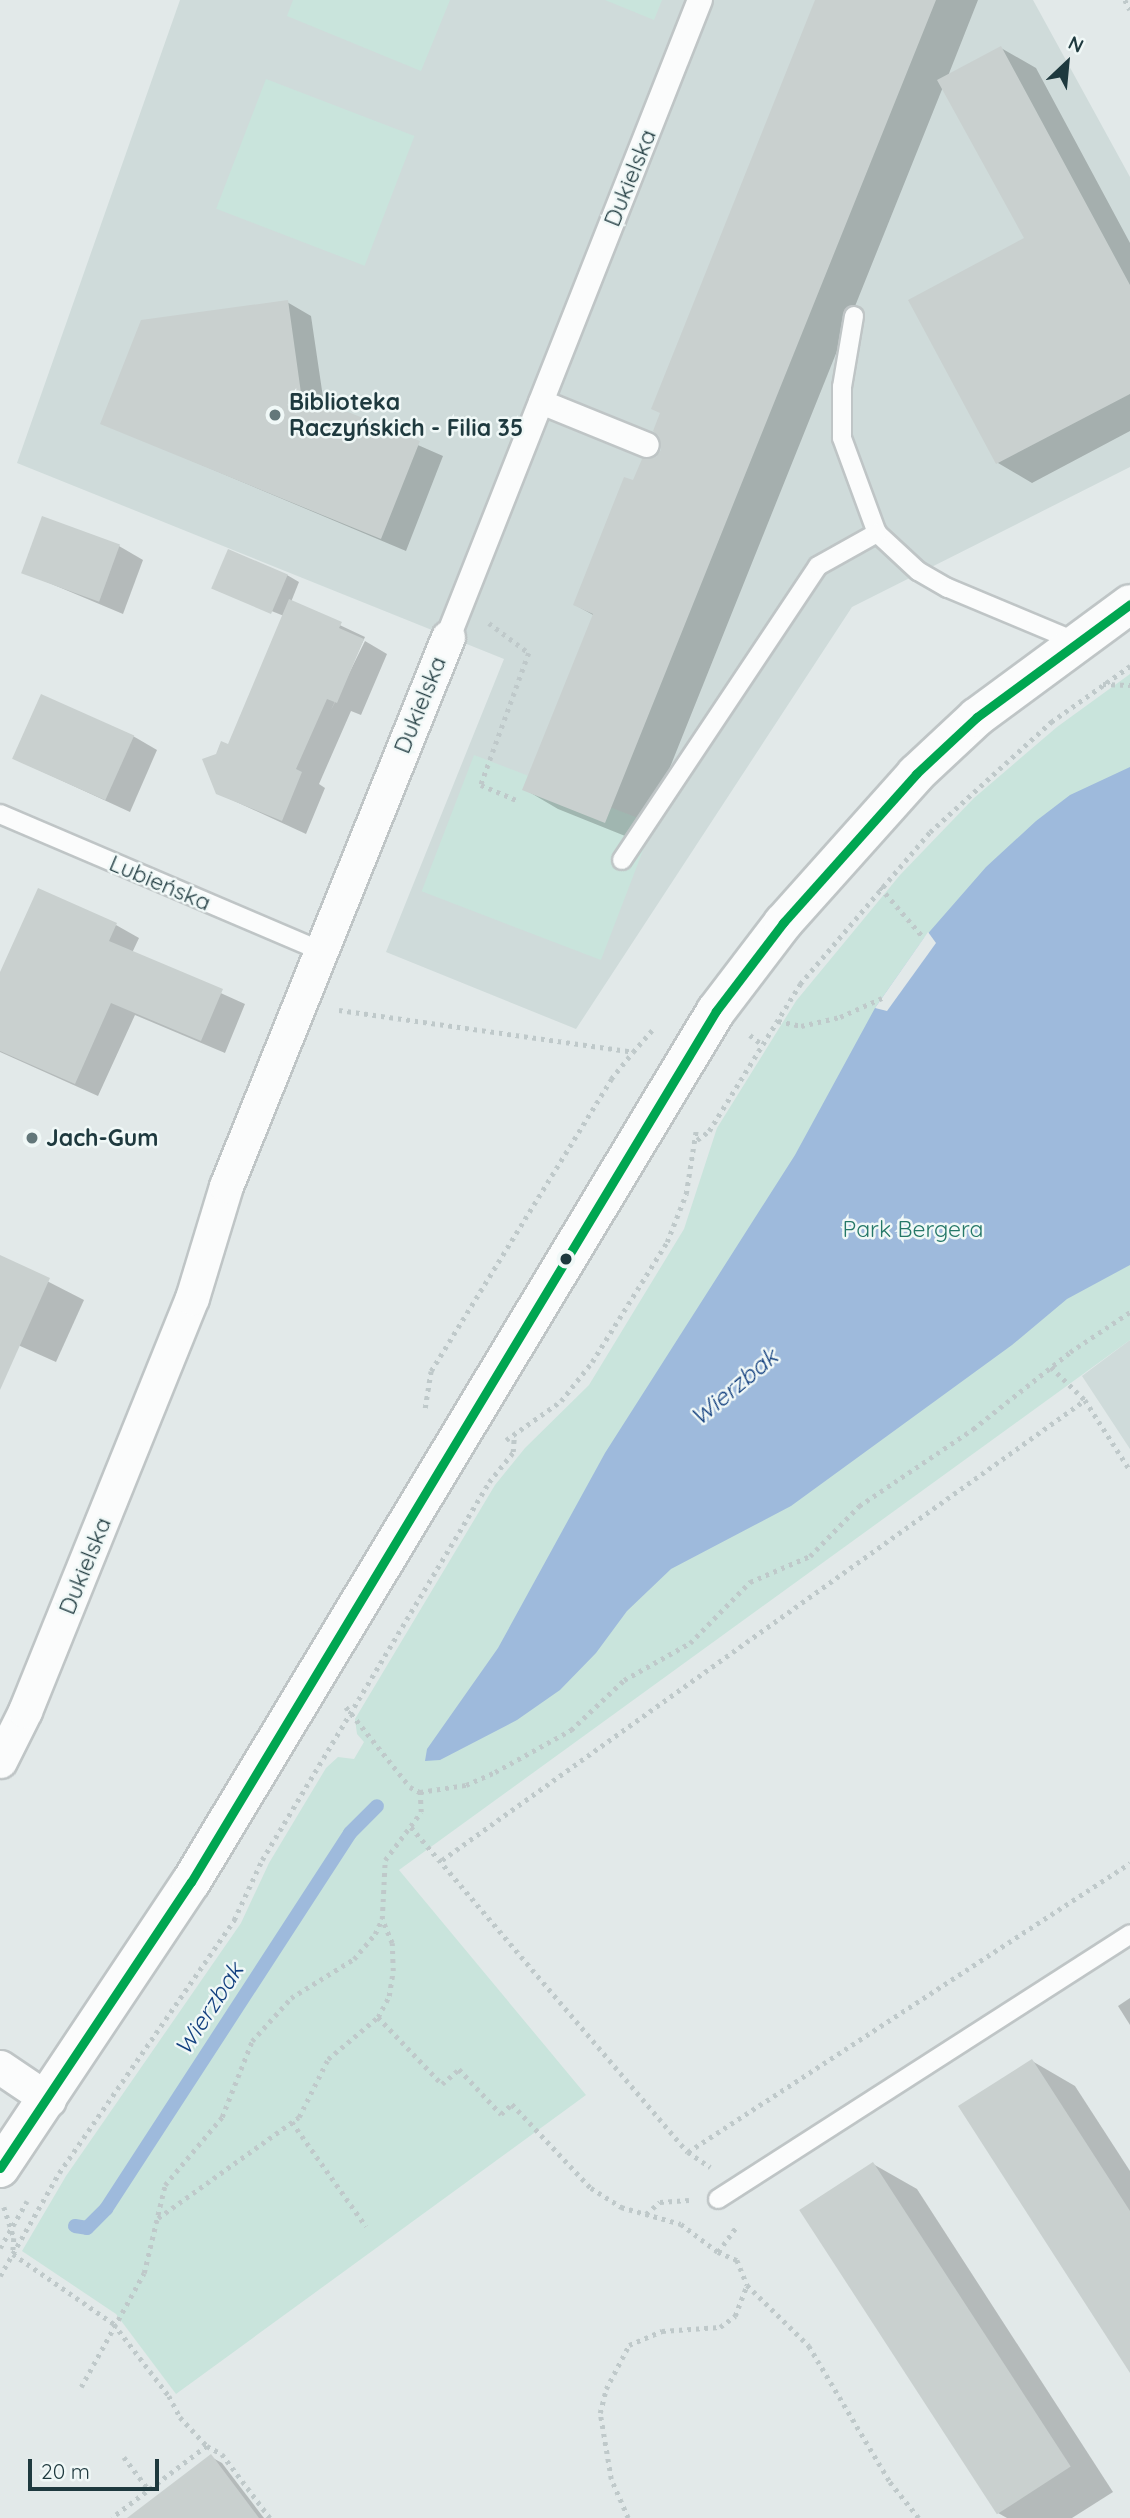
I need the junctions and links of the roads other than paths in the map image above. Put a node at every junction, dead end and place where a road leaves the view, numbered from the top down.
1 (700, 0) edge
2 (854, 316) dead end
3 (541, 402) junction
4 (647, 445) dead end
5 (877, 533) junction
6 (1130, 604) edge
7 (448, 637) joint
8 (1075, 640) junction
9 (0, 814) edge
10 (622, 860) dead end
11 (321, 951) junction
12 (0, 1761) edge
13 (1130, 1934) edge
14 (0, 2067) edge
15 (49, 2099) junction
16 (1, 2184) edge
17 (718, 2199) road end

1 - 3 street, Dukielska
2 - 5 lane
3 - 4 street
3 - 7 street, Dukielska
5 - 8 lane
5 - 10 lane
6 - 8 street
7 - 11 street, Dukielska
8 - 15 street
9 - 11 lane, Lubieńska
11 - 12 street, Dukielska
13 - 17 lane
14 - 15 street
15 - 16 street

